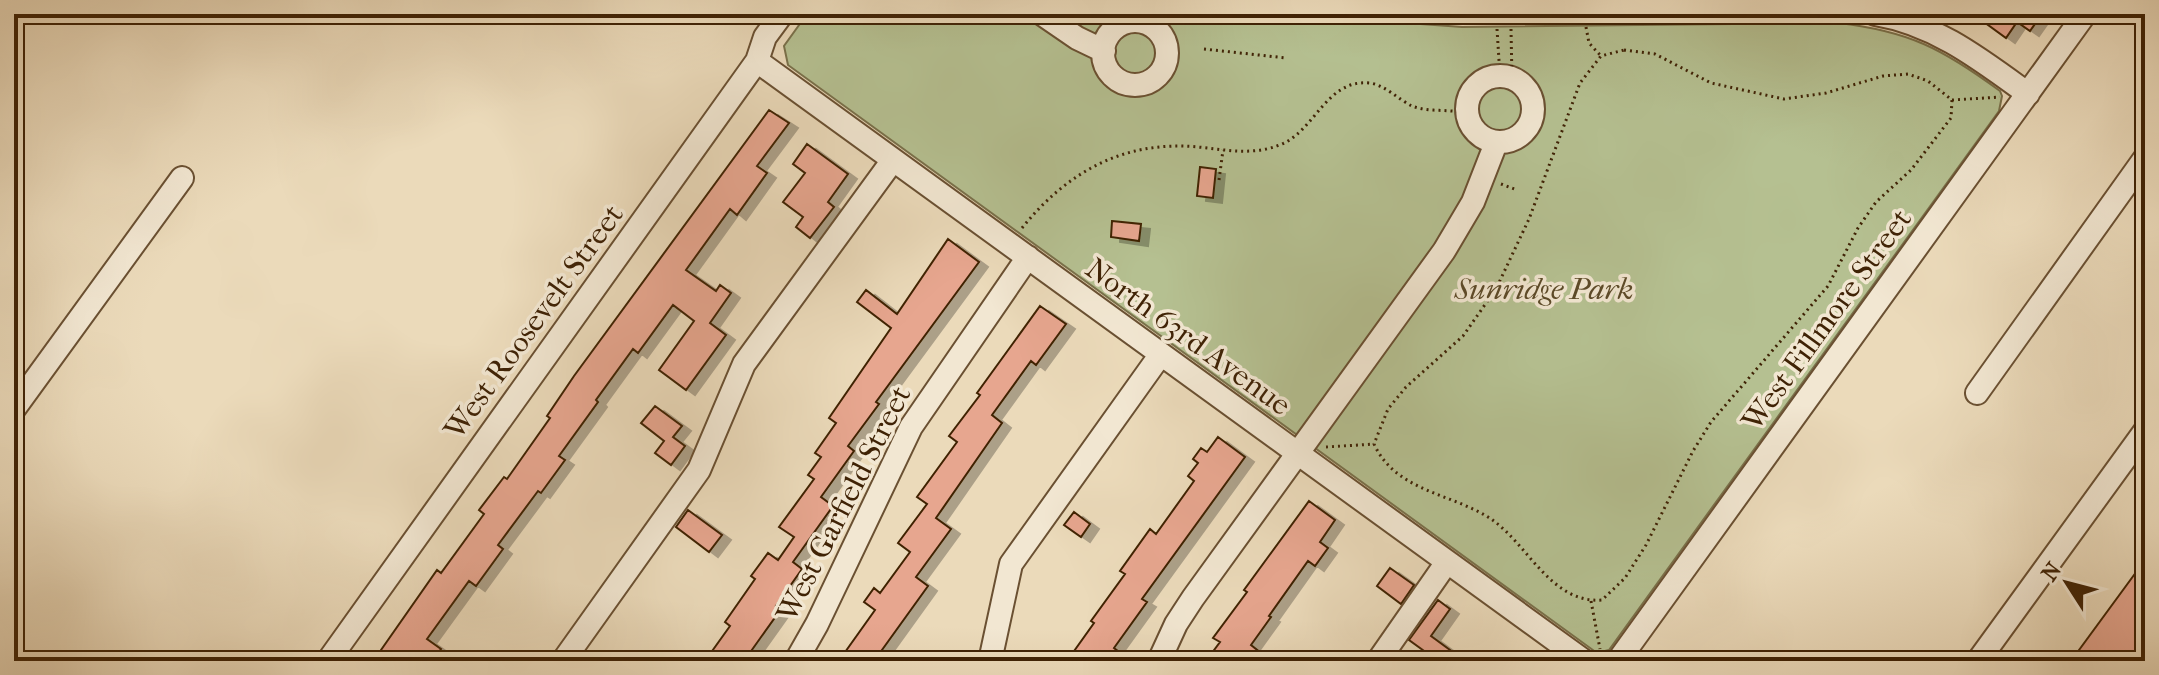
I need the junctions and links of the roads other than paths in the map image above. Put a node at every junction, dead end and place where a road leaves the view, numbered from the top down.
1 (782, 14) edge
2 (1042, 14) edge
3 (1875, 14) edge
4 (2085, 14) edge
5 (1104, 51) dead end
6 (757, 61) junction
7 (2028, 94) junction
8 (1496, 143) junction
9 (2145, 158) edge
10 (893, 160) junction
11 (182, 178) dead end
12 (1028, 257) junction
13 (1161, 354) junction
14 (1977, 393) dead end
15 (14, 409) edge
16 (2145, 431) edge
17 (1298, 454) junction
18 (1447, 562) junction
19 (1601, 657) edge
20 (328, 661) edge
21 (563, 661) edge
22 (796, 661) edge
23 (990, 661) edge
24 (1159, 661) edge
25 (1378, 661) edge
26 (1978, 661) edge

1 - 6 street, West Roosevelt Street
2 - 5 street
3 - 7 street
4 - 7 street, West Fillmore Street
6 - 10 street, North 63rd Avenue
6 - 20 street, West Roosevelt Street
7 - 19 street, West Fillmore Street
8 - 8 street
8 - 17 street
9 - 14 street
10 - 12 street, North 63rd Avenue
10 - 21 street
11 - 15 street
12 - 13 street, North 63rd Avenue
12 - 22 street, West Garfield Street
13 - 17 street, North 63rd Avenue
13 - 23 street
16 - 26 street
17 - 18 street, North 63rd Avenue
17 - 24 street
18 - 19 street, North 63rd Avenue
18 - 25 street

